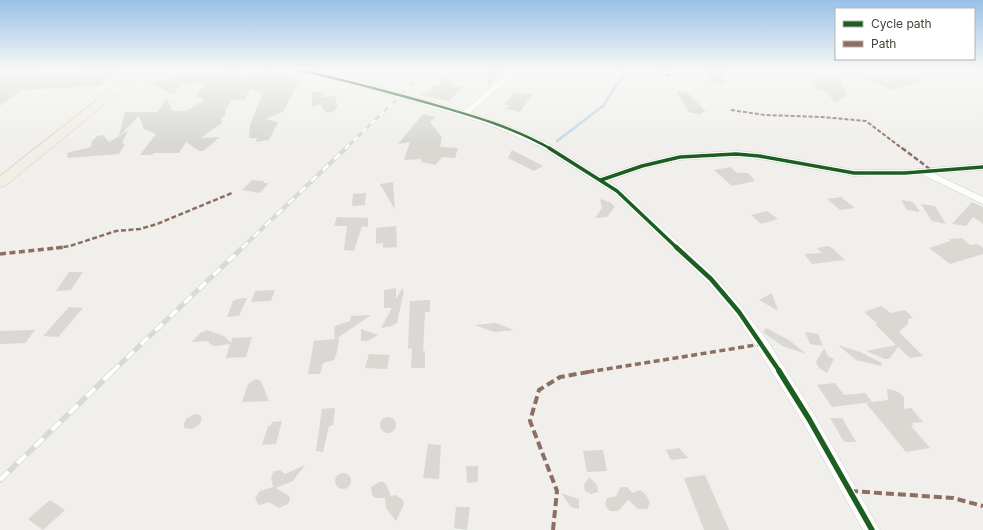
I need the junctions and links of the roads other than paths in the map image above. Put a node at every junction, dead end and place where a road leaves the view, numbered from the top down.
1 (111, 95) edge
2 (398, 95) edge
3 (487, 95) edge
4 (465, 114) junction
5 (983, 166) edge
6 (923, 172) junction
7 (601, 180) junction
8 (0, 183) edge
9 (983, 201) edge
10 (872, 530) edge

1 - 8 main road
2 - 4 street
3 - 4 street
4 - 7 street
5 - 6 street
6 - 7 street
6 - 9 street
7 - 10 street

